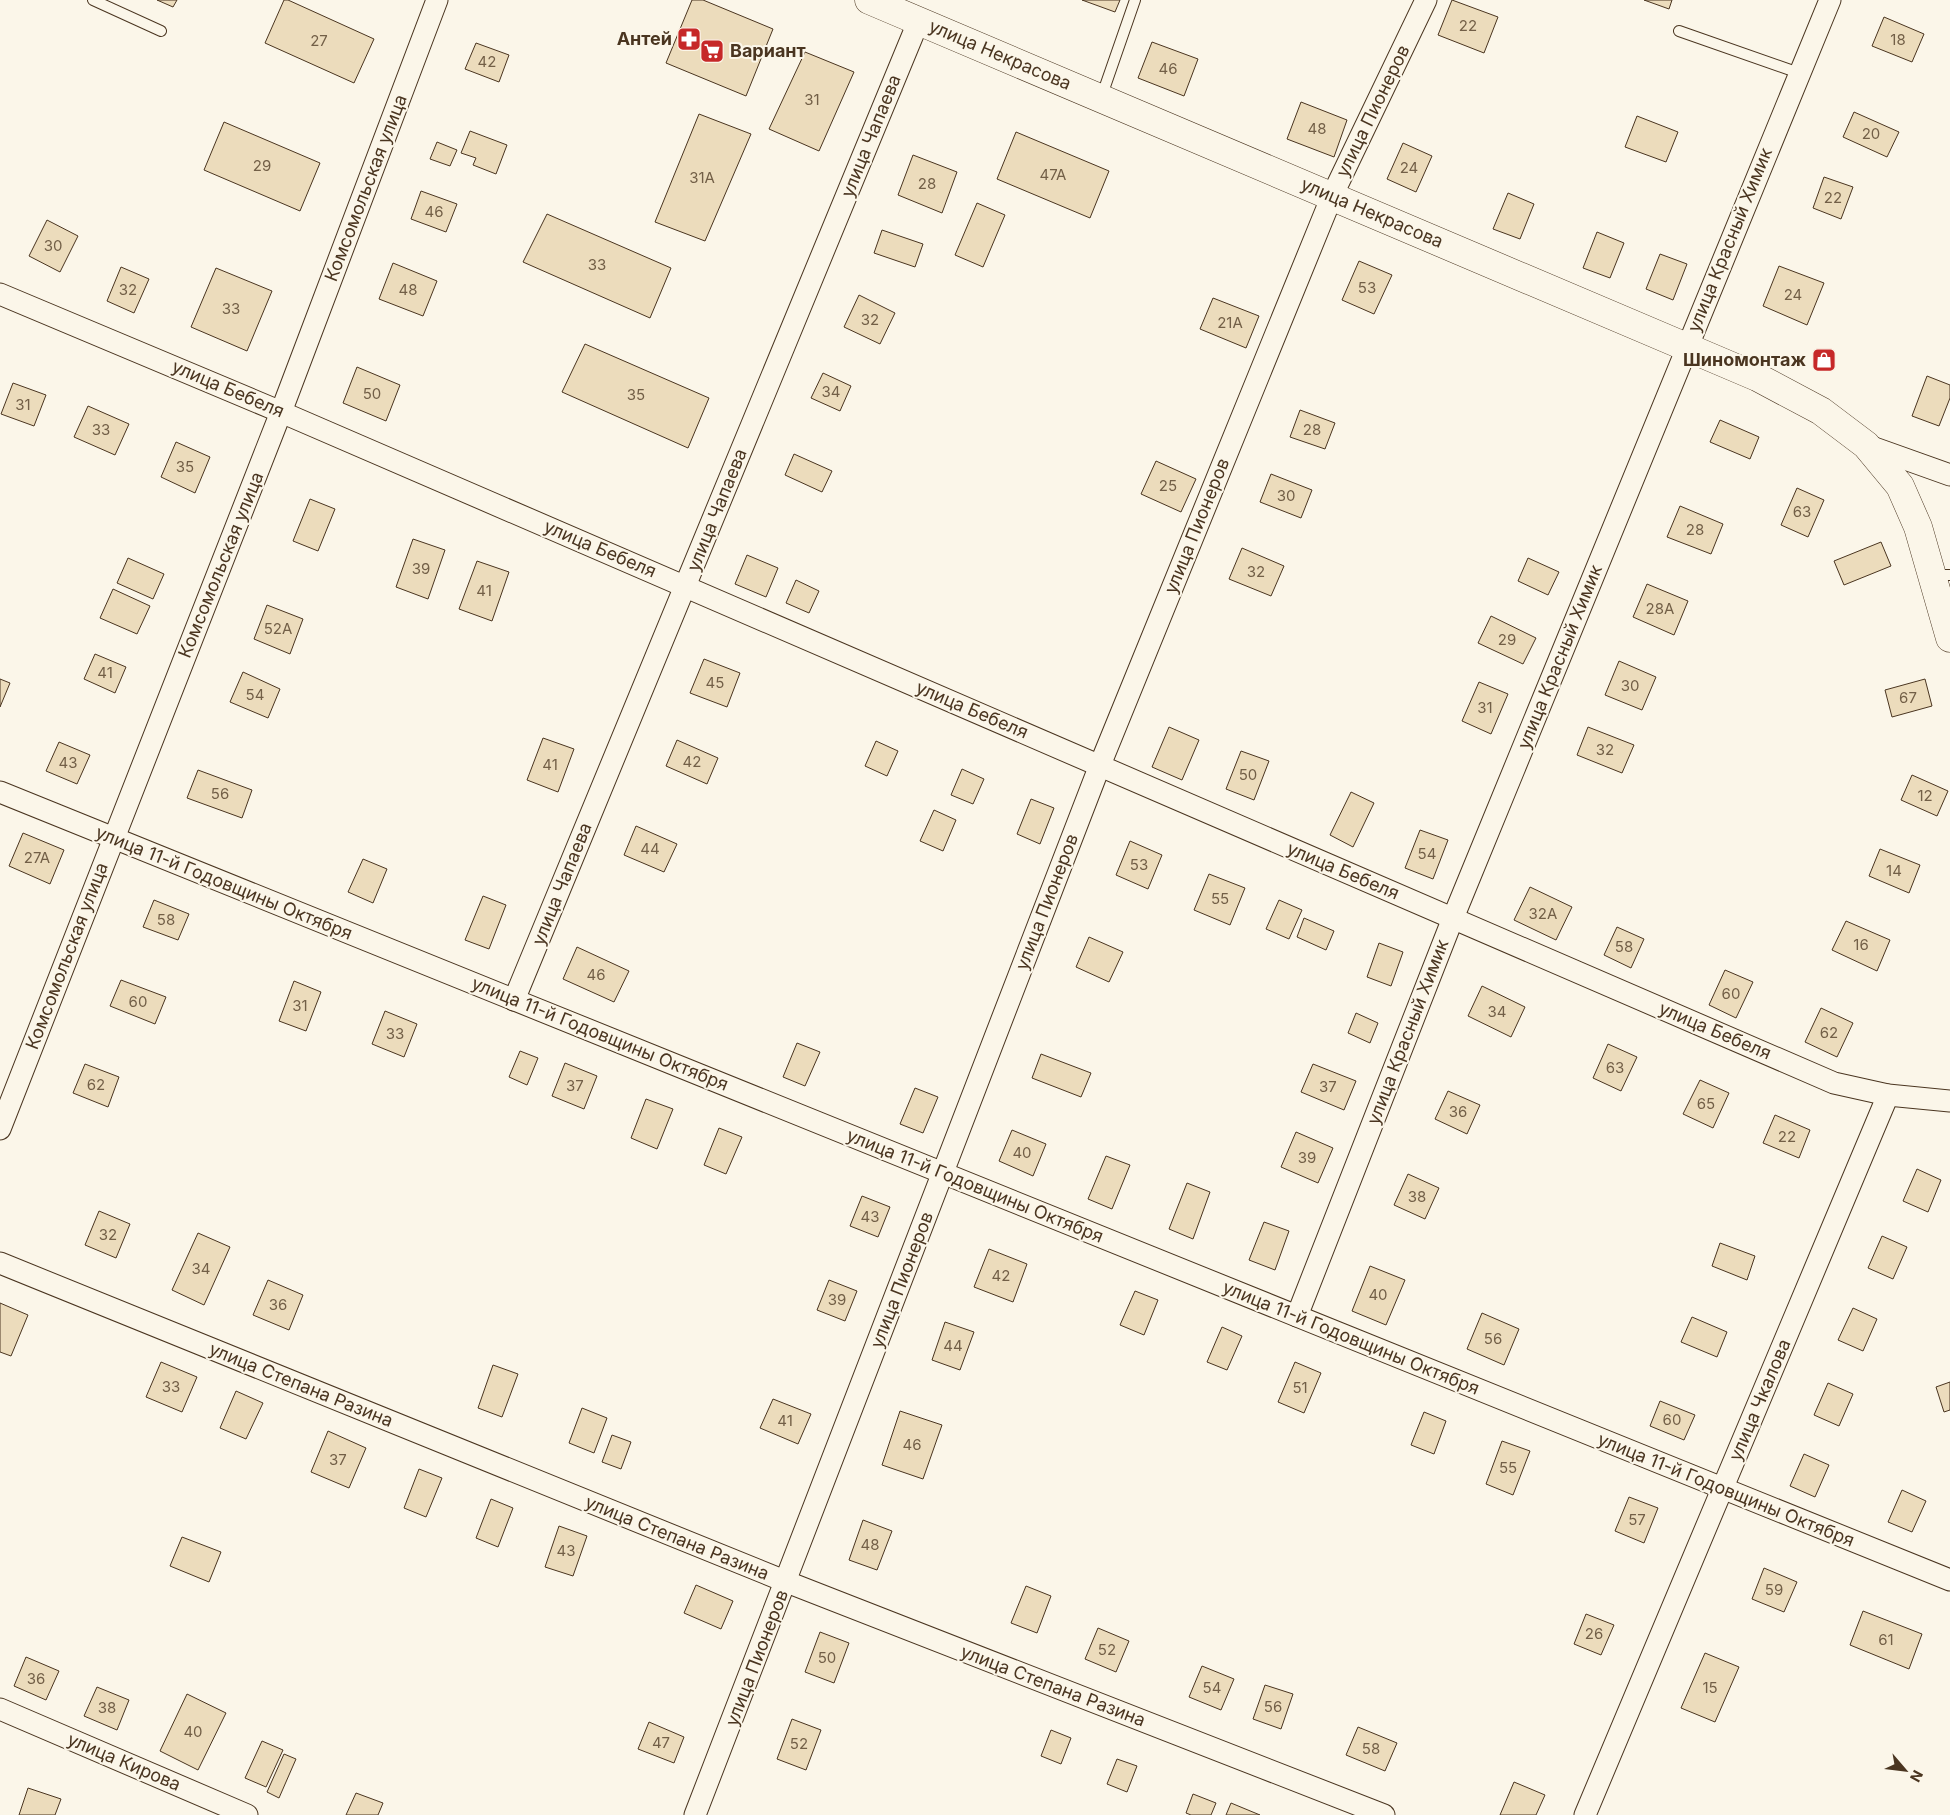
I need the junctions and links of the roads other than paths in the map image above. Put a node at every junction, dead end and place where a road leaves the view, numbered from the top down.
1 (93, 0) edge
2 (437, 0) edge
3 (868, 0) edge
4 (1135, 0) edge
5 (1426, 0) edge
6 (1830, 0) edge
7 (919, 20) junction
8 (161, 31) dead end
9 (1680, 31) dead end
10 (1799, 74) junction
11 (1101, 98) junction
12 (1332, 196) junction
13 (0, 294) edge
14 (1686, 347) junction
15 (281, 412) junction
16 (1866, 445) junction
17 (1950, 475) edge
18 (1941, 575) edge
19 (685, 586) junction
20 (1950, 638) edge
21 (1100, 765) junction
22 (0, 792) edge
23 (113, 838) junction
24 (1453, 918) junction
25 (514, 1000) junction
26 (1888, 1095) junction
27 (1950, 1101) edge
28 (0, 1130) edge
29 (943, 1173) junction
30 (0, 1263) edge
31 (1297, 1316) junction
32 (1723, 1488) junction
33 (1950, 1580) edge
34 (786, 1582) junction
35 (0, 1709) edge
36 (247, 1815) edge
37 (696, 1815) edge
38 (1384, 1815) edge
39 (1585, 1815) edge

1 - 8 lane
2 - 15 street, Комсомольская улица
3 - 7 street, улица Некрасова
4 - 11 lane
5 - 12 street, улица Пионеров
6 - 10 street, улица Красный Химик
7 - 11 street, улица Некрасова
7 - 19 street, улица Чапаева
9 - 10 lane
10 - 14 street, улица Красный Химик
11 - 12 street, улица Некрасова
12 - 14 street, улица Некрасова
12 - 21 street, улица Пионеров
13 - 15 street, улица Бебеля
14 - 16 street, улица Некрасова
14 - 24 street, улица Красный Химик
15 - 19 street, улица Бебеля
15 - 23 street, Комсомольская улица
16 - 17 street, улица Некрасова
16 - 18 street, улица Некрасова
18 - 20 street, улица Некрасова
19 - 21 street, улица Бебеля
19 - 25 street, улица Чапаева
21 - 24 street, улица Бебеля
21 - 29 street, улица Пионеров
22 - 23 street, улица 11-й Годовщины Октября
23 - 25 street, улица 11-й Годовщины Октября
23 - 28 street, Комсомольская улица
24 - 26 street, улица Бебеля
24 - 31 street, улица Красный Химик
25 - 29 street, улица 11-й Годовщины Октября
26 - 27 street, улица Бебеля
26 - 32 street, улица Чкалова
29 - 31 street, улица 11-й Годовщины Октября
29 - 34 street, улица Пионеров
30 - 34 street, улица Степана Разина
31 - 32 street, улица 11-й Годовщины Октября
32 - 33 street, улица 11-й Годовщины Октября
32 - 39 street, улица Чкалова
34 - 37 street, улица Пионеров
34 - 38 street, улица Степана Разина
35 - 36 street, улица Кирова

